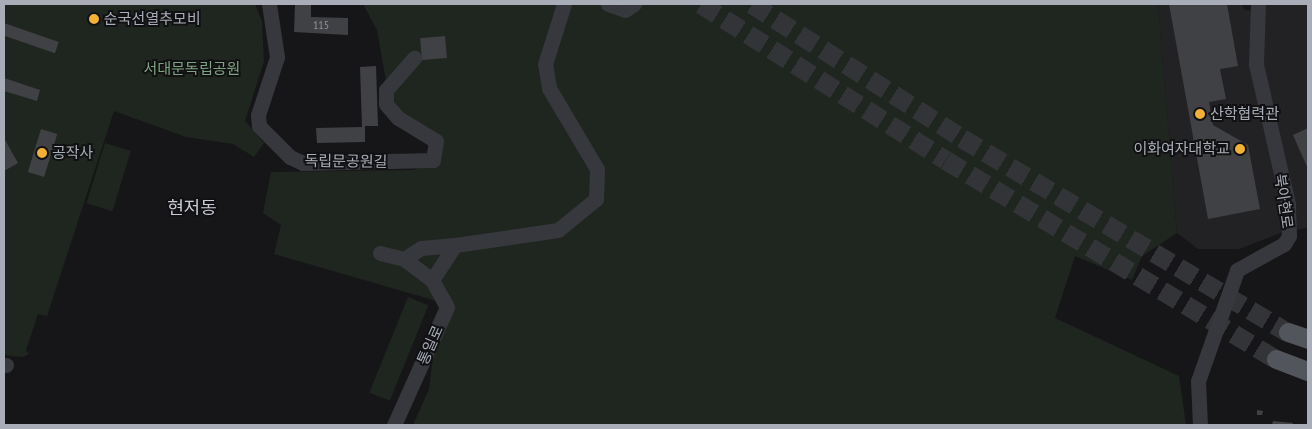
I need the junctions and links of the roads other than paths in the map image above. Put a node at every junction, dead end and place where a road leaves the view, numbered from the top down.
1 (269, 4) edge
2 (564, 4) edge
3 (608, 4) edge
4 (634, 4) edge
5 (1258, 4) edge
6 (414, 58) dead end
7 (455, 245) junction
8 (380, 253) dead end
9 (404, 259) junction
10 (435, 274) junction
11 (1288, 332) tunnel mouth
12 (1308, 339) edge
13 (1276, 359) tunnel mouth
14 (1308, 371) edge
15 (394, 425) edge
16 (1200, 425) edge

1 - 6 street, 독립문공원길
2 - 7 street
3 - 4 street
5 - 16 street, 북아현로
7 - 9 street
7 - 10 street
8 - 9 street
9 - 10 street
10 - 15 street, 통일로
11 - 12 main road
13 - 14 main road

